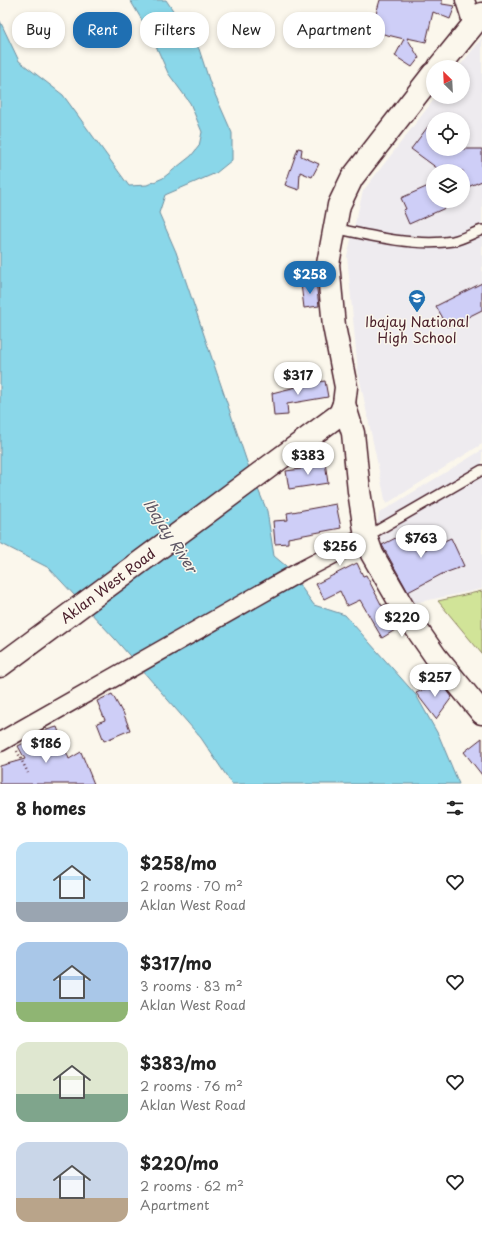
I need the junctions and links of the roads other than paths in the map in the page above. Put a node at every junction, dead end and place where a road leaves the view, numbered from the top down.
1 (465, 0) edge
2 (478, 20) edge
3 (445, 60) edge
4 (426, 83) edge
5 (334, 228) junction
6 (482, 230) edge
7 (344, 404) junction
8 (482, 470) edge
9 (366, 537) junction
10 (0, 666) edge
11 (482, 713) edge
12 (5, 739) edge

1 - 2 street
2 - 3 main road
4 - 5 main road
5 - 6 lane
5 - 7 main road
7 - 9 main road
7 - 10 main road, Aklan West Road
8 - 9 lane
9 - 11 main road
9 - 12 street

